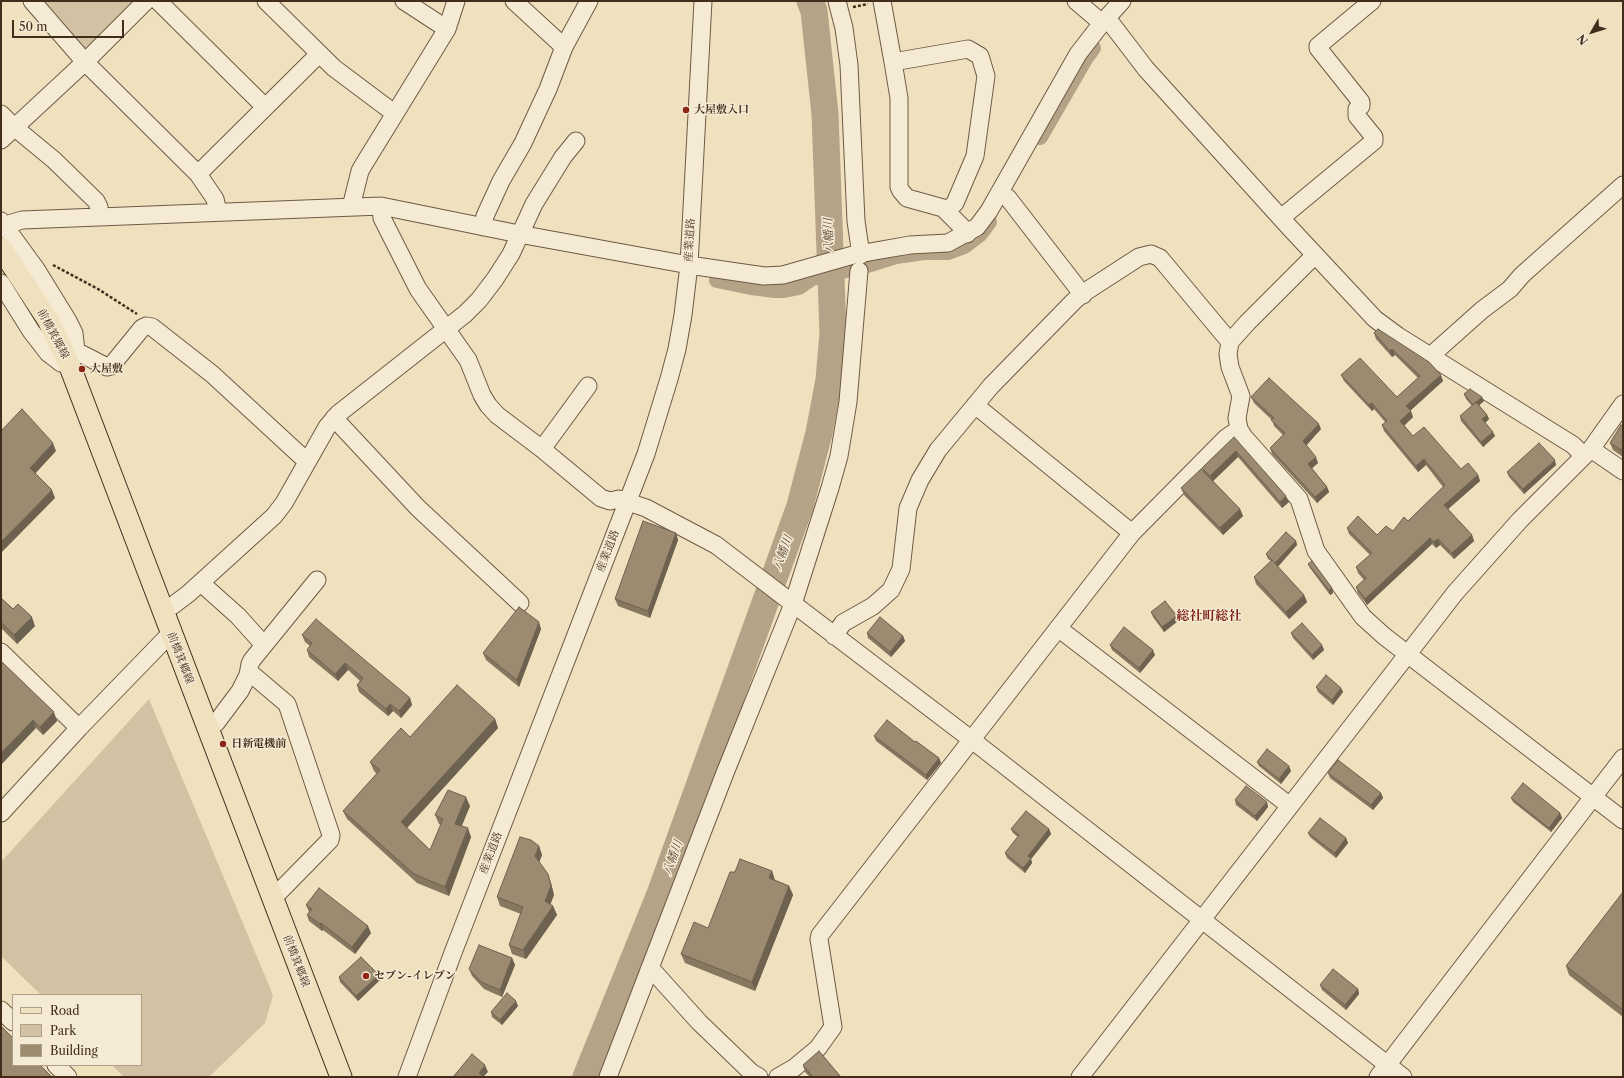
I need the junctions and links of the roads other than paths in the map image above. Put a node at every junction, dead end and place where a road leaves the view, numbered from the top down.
1 (32, 1) edge
2 (146, 1) edge
3 (158, 1) edge
4 (266, 1) edge
5 (404, 1) edge
6 (456, 1) edge
7 (514, 1) edge
8 (589, 1) edge
9 (703, 1) edge
10 (882, 1) edge
11 (1076, 1) edge
12 (1122, 1) edge
13 (1372, 1) edge
14 (838, 5) edge
15 (1105, 20) junction
16 (447, 29) junction
17 (564, 47) junction
18 (319, 54) junction
19 (85, 62) junction
20 (893, 62) junction
21 (265, 108) junction
22 (1, 114) edge
23 (394, 114) junction
24 (14, 126) junction
25 (1, 140) edge
26 (576, 141) dead end
27 (198, 174) junction
28 (1623, 185) edge
29 (999, 193) junction
30 (381, 206) junction
31 (351, 207) junction
32 (947, 211) junction
33 (218, 212) junction
34 (98, 217) junction
35 (1281, 218) junction
36 (4, 224) edge
37 (483, 227) junction
38 (519, 234) junction
39 (967, 234) junction
40 (1, 248) edge
41 (1315, 255) junction
42 (858, 260) junction
43 (689, 264) junction
44 (1, 283) edge
45 (1083, 294) junction
46 (446, 328) junction
47 (1230, 342) junction
48 (72, 357) junction
49 (1433, 357) junction
50 (588, 386) dead end
51 (975, 404) junction
52 (1623, 404) edge
53 (334, 418) junction
54 (1239, 429) junction
55 (542, 449) junction
56 (1588, 453) junction
57 (308, 460) junction
58 (1623, 471) edge
59 (627, 502) junction
60 (1132, 533) junction
61 (317, 580) dead end
62 (201, 583) junction
63 (790, 602) junction
64 (520, 603) dead end
65 (161, 610) junction
66 (1058, 628) junction
67 (171, 633) junction
68 (834, 636) junction
69 (264, 645) junction
70 (1, 652) edge
71 (1408, 654) junction
72 (248, 675) junction
73 (206, 727) junction
74 (79, 728) junction
75 (972, 740) junction
76 (1623, 758) edge
77 (1593, 796) junction
78 (1290, 806) junction
79 (1, 813) edge
80 (1623, 820) edge
81 (271, 895) junction
82 (1202, 919) junction
83 (649, 970) junction
84 (1, 1010) edge
85 (12, 1021) edge
86 (57, 1066) edge
87 (1383, 1071) edge
88 (68, 1077) edge
89 (340, 1077) edge
90 (407, 1077) edge
91 (608, 1077) edge
92 (759, 1077) edge
93 (778, 1077) edge
94 (1080, 1077) edge
95 (1403, 1077) edge

1 - 19 street
2 - 19 street
3 - 21 street
4 - 18 street
5 - 16 street
6 - 16 street
7 - 17 street
8 - 17 street
9 - 43 street, 産業道路
10 - 20 street
11 - 15 street
12 - 15 street
13 - 35 street
14 - 42 street
15 - 29 street
15 - 35 street
16 - 23 street
17 - 37 street
18 - 21 street
18 - 23 street
19 - 24 street
19 - 27 street
20 - 32 street
20 - 32 street
21 - 27 street
22 - 24 street
23 - 31 street
24 - 25 street
24 - 34 street
26 - 38 street
27 - 33 street
28 - 49 street
29 - 39 street
29 - 45 street
30 - 31 street
30 - 37 street
30 - 46 street
31 - 33 street
32 - 39 street
33 - 34 street
34 - 36 street
35 - 41 street
36 - 48 street
37 - 38 street
38 - 43 street
38 - 46 street
39 - 42 street
40 - 48 main road, 前橋箕郷線
41 - 47 street
41 - 49 street
42 - 43 street
42 - 63 street
43 - 59 street, 産業道路
44 - 48 street
45 - 47 street
45 - 51 street
46 - 53 street
46 - 55 street
47 - 54 street
48 - 57 street
48 - 65 main road, 前橋箕郷線
49 - 56 street
50 - 55 street
51 - 60 street
51 - 68 street
52 - 56 street
53 - 57 street
53 - 64 street
54 - 60 street
54 - 71 street
55 - 59 street
56 - 58 street
56 - 71 street
57 - 62 street
59 - 63 street
59 - 90 street, 産業道路
60 - 66 street
61 - 69 street
62 - 65 street
62 - 69 street
63 - 68 street
63 - 83 street
65 - 67 main road, 前橋箕郷線
66 - 75 street
66 - 78 street
67 - 73 main road, 前橋箕郷線
67 - 74 street
68 - 75 street
69 - 72 street
70 - 74 street
71 - 77 street
71 - 78 street
72 - 73 street
72 - 81 street
73 - 81 main road, 前橋箕郷線
74 - 79 street
75 - 82 street
75 - 93 street
76 - 77 street
77 - 80 street
77 - 87 street
78 - 82 street
81 - 89 main road, 前橋箕郷線
82 - 87 street
82 - 94 street
83 - 91 street
83 - 92 street
84 - 85 street
86 - 88 street
87 - 95 street

